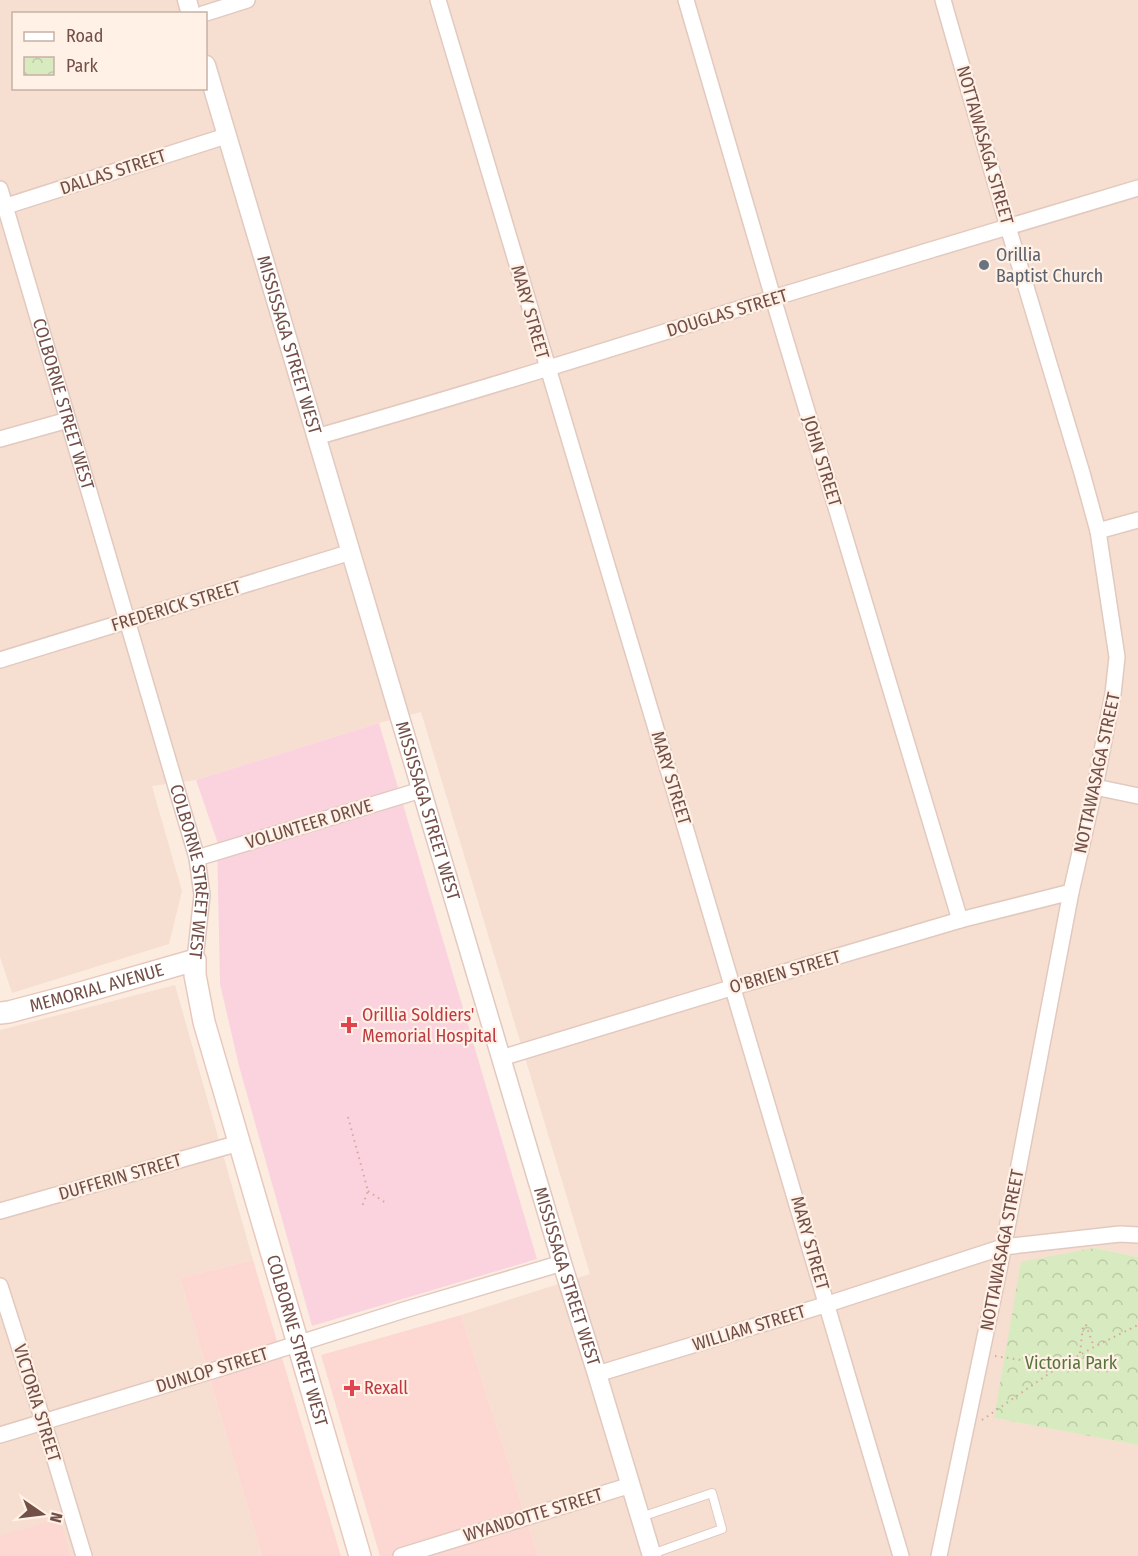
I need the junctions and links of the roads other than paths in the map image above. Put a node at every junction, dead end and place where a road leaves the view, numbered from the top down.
1 (247, 0) edge
2 (438, 0) edge
3 (686, 0) edge
4 (943, 0) edge
5 (207, 13) edge
6 (207, 69) edge
7 (226, 136) junction
8 (1138, 188) edge
9 (0, 189) edge
10 (2, 208) edge
11 (1008, 227) junction
12 (773, 298) junction
13 (547, 369) junction
14 (68, 420) junction
15 (316, 437) junction
16 (0, 439) edge
17 (1138, 520) edge
18 (1098, 531) junction
19 (351, 552) junction
20 (127, 621) junction
21 (0, 660) edge
22 (1095, 788) junction
23 (421, 790) junction
24 (1138, 796) edge
25 (197, 858) junction
26 (1071, 892) junction
27 (960, 920) junction
28 (195, 960) junction
29 (734, 987) junction
30 (0, 1013) edge
31 (501, 1058) junction
32 (239, 1143) junction
33 (0, 1210) edge
34 (1138, 1235) edge
35 (1003, 1247) junction
36 (562, 1263) junction
37 (0, 1286) edge
38 (828, 1304) junction
39 (297, 1344) junction
40 (597, 1374) junction
41 (44, 1422) junction
42 (0, 1435) edge
43 (631, 1485) junction
44 (641, 1517) junction
45 (652, 1555) edge
46 (84, 1556) edge
47 (360, 1556) edge
48 (401, 1556) edge
49 (901, 1556) edge
50 (939, 1556) edge

1 - 5 street
2 - 13 street, MARY STREET
3 - 12 street, JOHN STREET
4 - 11 street, NOTTAWASAGA STREET
6 - 7 street, MISSISSAGA STREET WEST
7 - 10 street, DALLAS STREET
7 - 15 street, MISSISSAGA STREET WEST
8 - 11 street, DOUGLAS STREET
9 - 10 street, COLBORNE STREET WEST
10 - 14 street, COLBORNE STREET WEST
11 - 12 street, DOUGLAS STREET
11 - 18 street, NOTTAWASAGA STREET
12 - 13 street, DOUGLAS STREET
12 - 27 street, JOHN STREET
13 - 15 street, DOUGLAS STREET
13 - 29 street, MARY STREET
14 - 16 street
14 - 20 street, COLBORNE STREET WEST
15 - 19 street, MISSISSAGA STREET WEST
17 - 18 street
18 - 22 street, NOTTAWASAGA STREET
19 - 20 street, FREDERICK STREET
19 - 23 street, MISSISSAGA STREET WEST
20 - 21 street, FREDERICK STREET
20 - 25 street, COLBORNE STREET WEST
22 - 24 street
22 - 26 street, NOTTAWASAGA STREET
23 - 25 street, VOLUNTEER DRIVE
23 - 31 street, MISSISSAGA STREET WEST
25 - 28 street, COLBORNE STREET WEST
26 - 27 street, O'BRIEN STREET
26 - 35 street, NOTTAWASAGA STREET
27 - 29 street, O'BRIEN STREET
28 - 30 main road, MEMORIAL AVENUE
28 - 32 main road, COLBORNE STREET WEST
29 - 31 street, O'BRIEN STREET
29 - 38 street, MARY STREET
31 - 36 street, MISSISSAGA STREET WEST
32 - 33 street, DUFFERIN STREET
32 - 39 main road, COLBORNE STREET WEST
34 - 35 street, WILLIAM STREET
35 - 38 street, WILLIAM STREET
35 - 50 street, NOTTAWASAGA STREET
36 - 39 street, DUNLOP STREET
36 - 40 street, MISSISSAGA STREET WEST
37 - 41 street, VICTORIA STREET
38 - 40 street, WILLIAM STREET
38 - 49 street, MARY STREET
39 - 41 street, DUNLOP STREET
39 - 47 main road, COLBORNE STREET WEST
40 - 43 street, MISSISSAGA STREET WEST
41 - 42 street, DUNLOP STREET
41 - 46 street, VICTORIA STREET
43 - 44 street, MISSISSAGA STREET WEST
43 - 48 street, WYANDOTTE STREET
44 - 45 street, MISSISSAGA STREET WEST
44 - 45 lane

